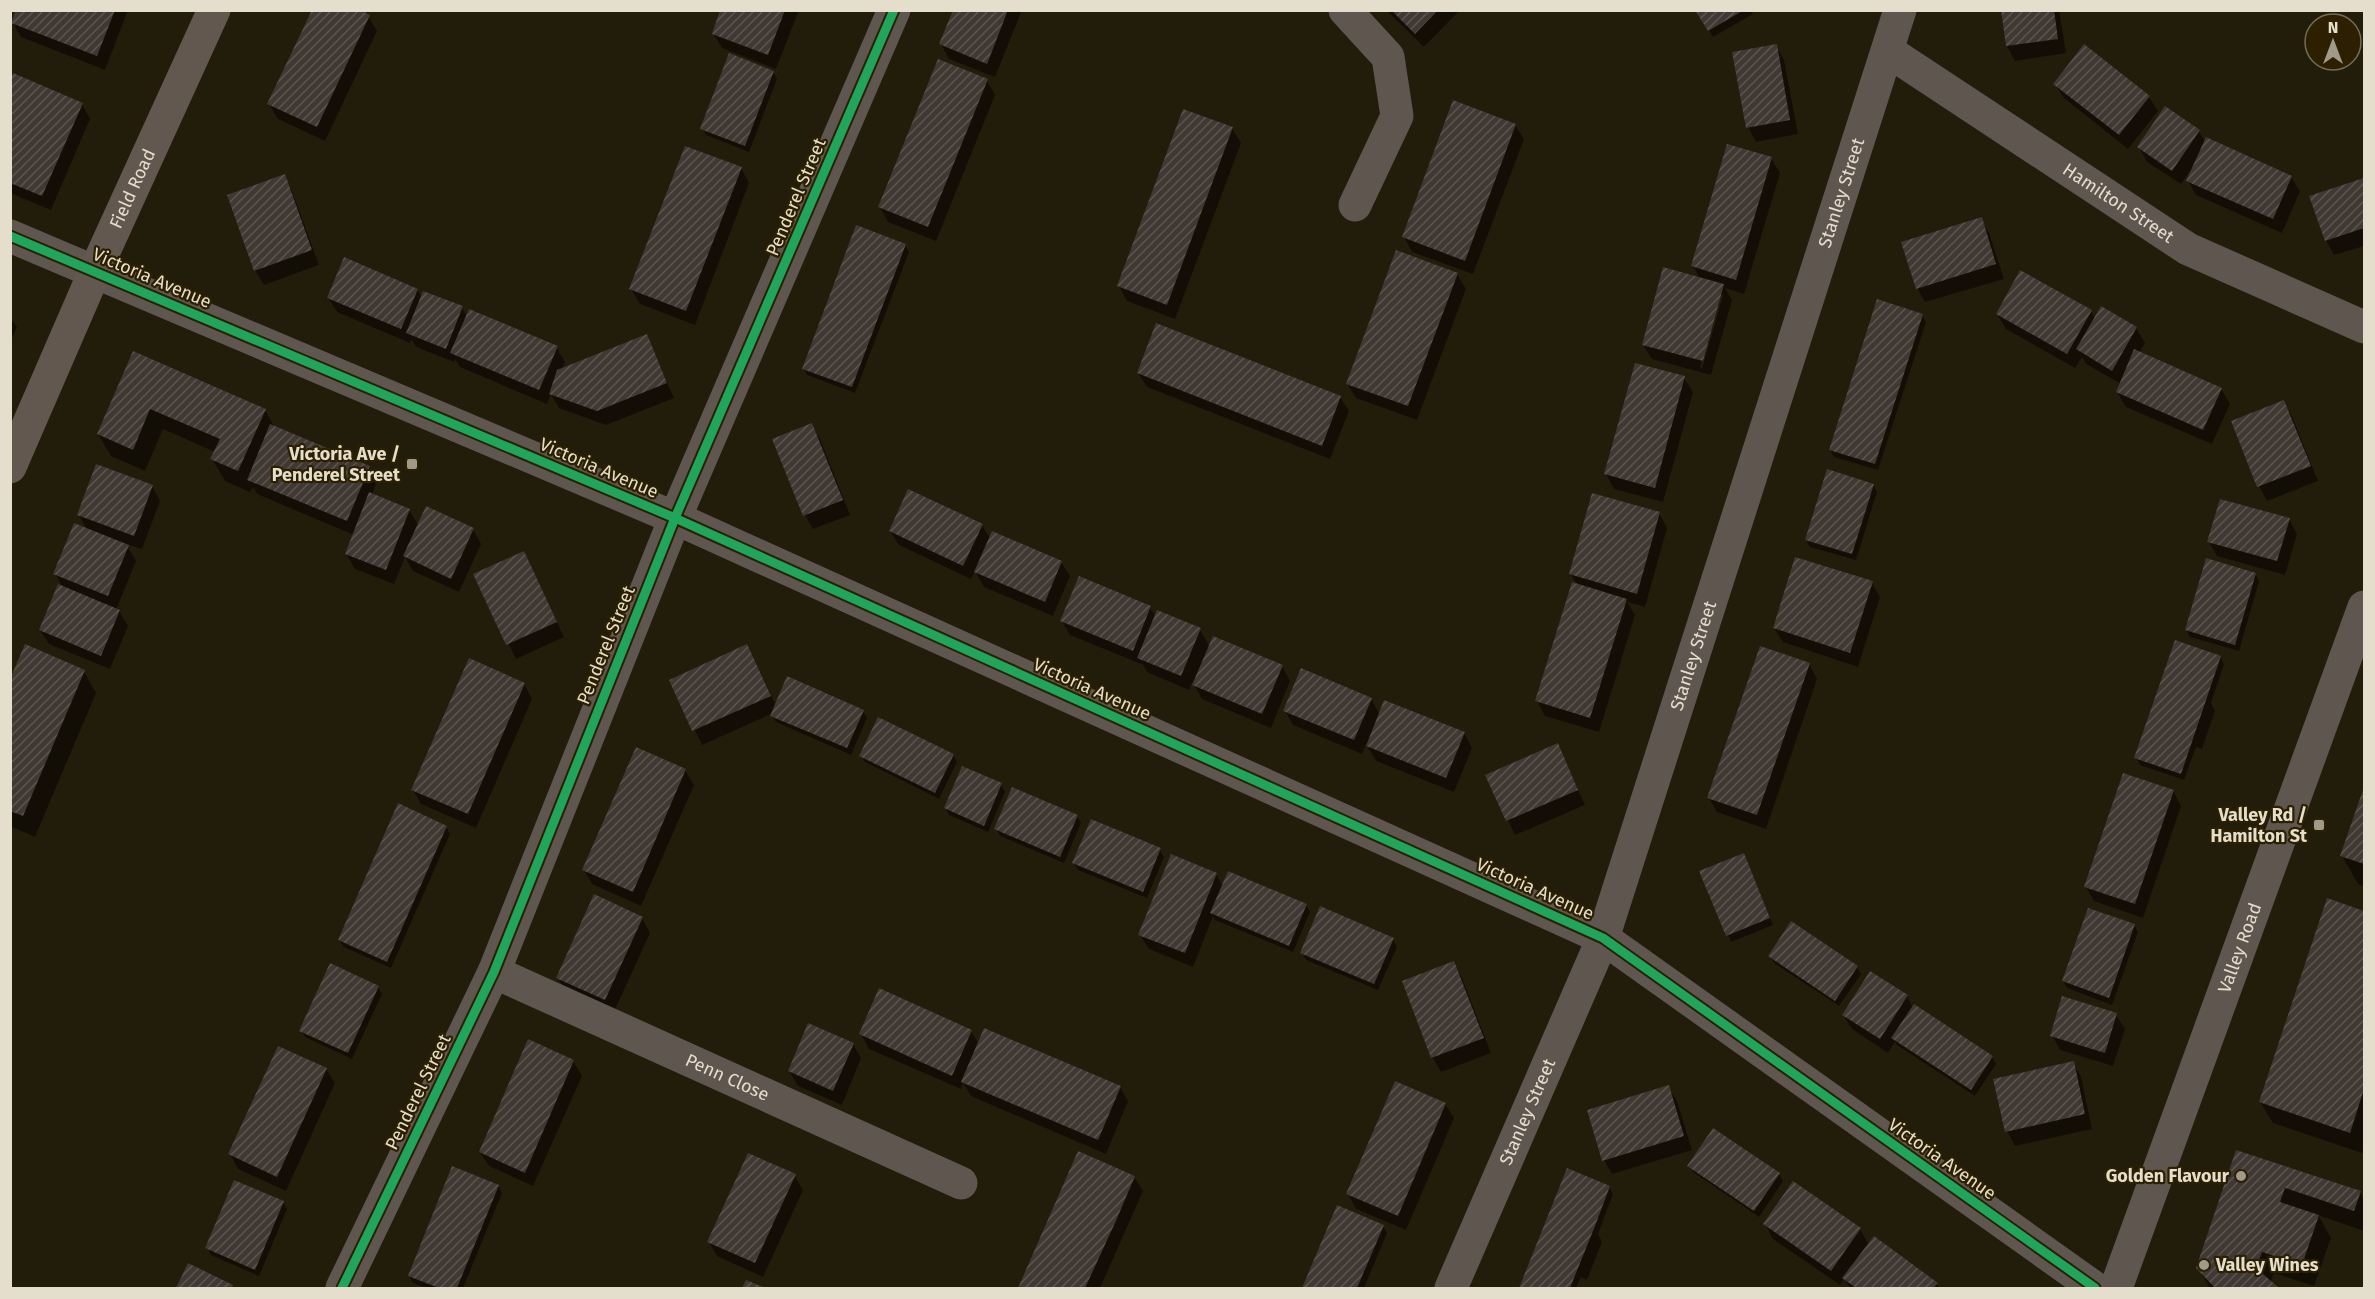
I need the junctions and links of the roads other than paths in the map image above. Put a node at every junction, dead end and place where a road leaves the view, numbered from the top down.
1 (214, 10) edge
2 (894, 10) edge
3 (1346, 10) edge
4 (1900, 10) edge
5 (1888, 51) junction
6 (1355, 205) dead end
7 (10, 236) edge
8 (95, 272) junction
9 (2364, 327) edge
10 (10, 467) edge
11 (675, 518) junction
12 (2364, 607) edge
13 (1603, 938) junction
14 (494, 972) junction
15 (961, 1183) dead end
16 (342, 1288) edge
17 (1451, 1288) edge
18 (2095, 1288) edge
19 (2116, 1288) edge

1 - 8 street, Field Road
2 - 11 street, Penderel Street
3 - 6 street
4 - 5 street, Stanley Street
5 - 9 street, Hamilton Street
5 - 13 street, Stanley Street
7 - 8 street, Victoria Avenue
8 - 10 street, Field Road
8 - 11 street, Victoria Avenue
11 - 13 street, Victoria Avenue
11 - 14 street, Penderel Street
12 - 19 street, Valley Road
13 - 17 street, Stanley Street
13 - 18 street, Victoria Avenue
14 - 15 street, Penn Close
14 - 16 street, Penderel Street

